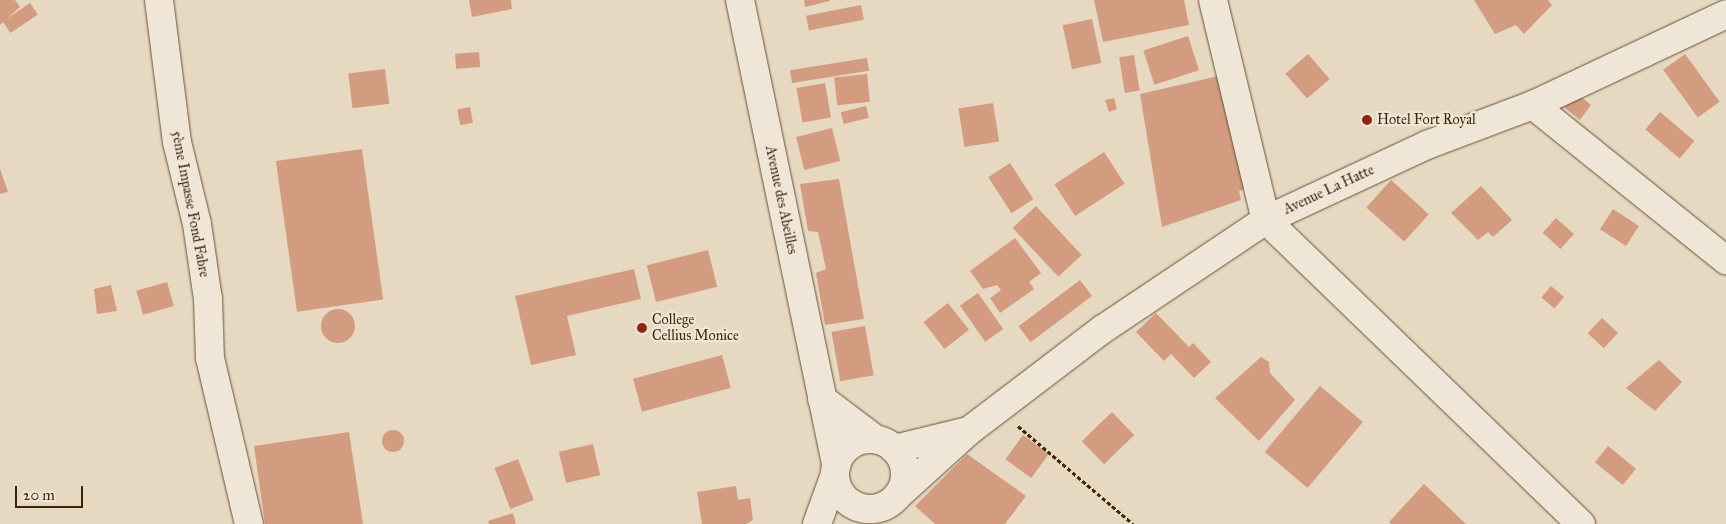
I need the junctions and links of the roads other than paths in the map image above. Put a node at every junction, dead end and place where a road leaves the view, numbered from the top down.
1 (159, 0) edge
2 (740, 0) edge
3 (1213, 0) edge
4 (1726, 14) edge
5 (1533, 105) junction
6 (1266, 220) junction
7 (1726, 260) edge
8 (822, 399) junction
9 (969, 431) junction
10 (885, 444) junction
11 (835, 471) junction
12 (894, 499) junction
13 (249, 524) edge
14 (817, 524) edge
15 (861, 524) edge
16 (1581, 524) edge

1 - 13 street, 5ème Impasse Fond Fabre
2 - 8 street, Avenue des Abeilles
3 - 6 street
4 - 5 street, Avenue La Hatte
5 - 6 street, Avenue La Hatte
5 - 7 street
6 - 9 street, Avenue La Hatte
6 - 16 street
8 - 10 street
8 - 11 street, Avenue des Abeilles
9 - 10 street, Avenue La Hatte
9 - 12 street, Avenue La Hatte
10 - 11 street
10 - 12 street
11 - 12 street
11 - 14 street
12 - 15 street, Avenue La Hatte

